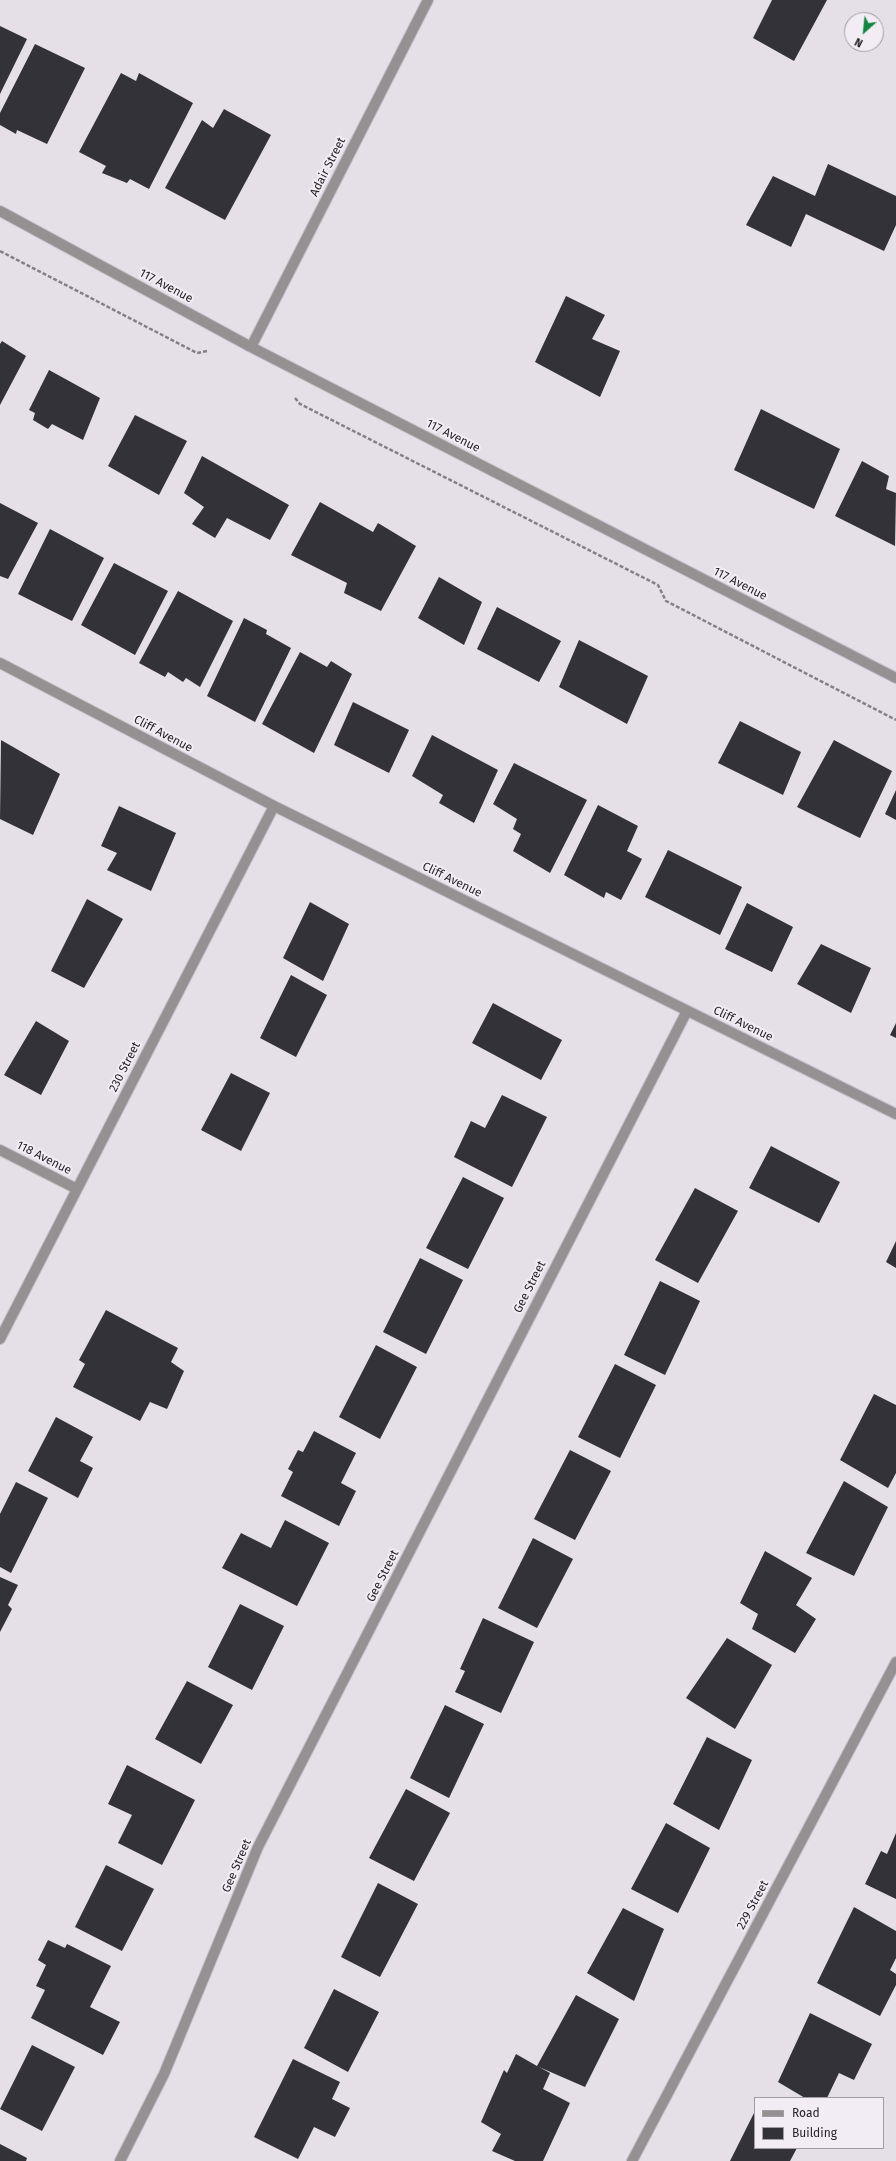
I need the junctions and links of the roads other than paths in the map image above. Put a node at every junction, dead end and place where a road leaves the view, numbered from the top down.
1 (428, 0) edge
2 (0, 211) edge
3 (251, 347) junction
4 (0, 663) edge
5 (896, 678) edge
6 (274, 806) junction
7 (687, 1011) junction
8 (896, 1114) edge
9 (0, 1150) edge
10 (77, 1189) junction
11 (0, 1339) edge
12 (896, 1662) edge
13 (120, 2161) edge
14 (632, 2161) edge

1 - 3 street, Adair Street
2 - 3 street, 117 Avenue
3 - 5 street, 117 Avenue
4 - 6 street, Cliff Avenue
6 - 7 street, Cliff Avenue
6 - 10 street, 230 Street
7 - 8 street, Cliff Avenue
7 - 13 street, Gee Street
9 - 10 street, 118 Avenue
10 - 11 street, 230 Street
12 - 14 street, 229 Street

